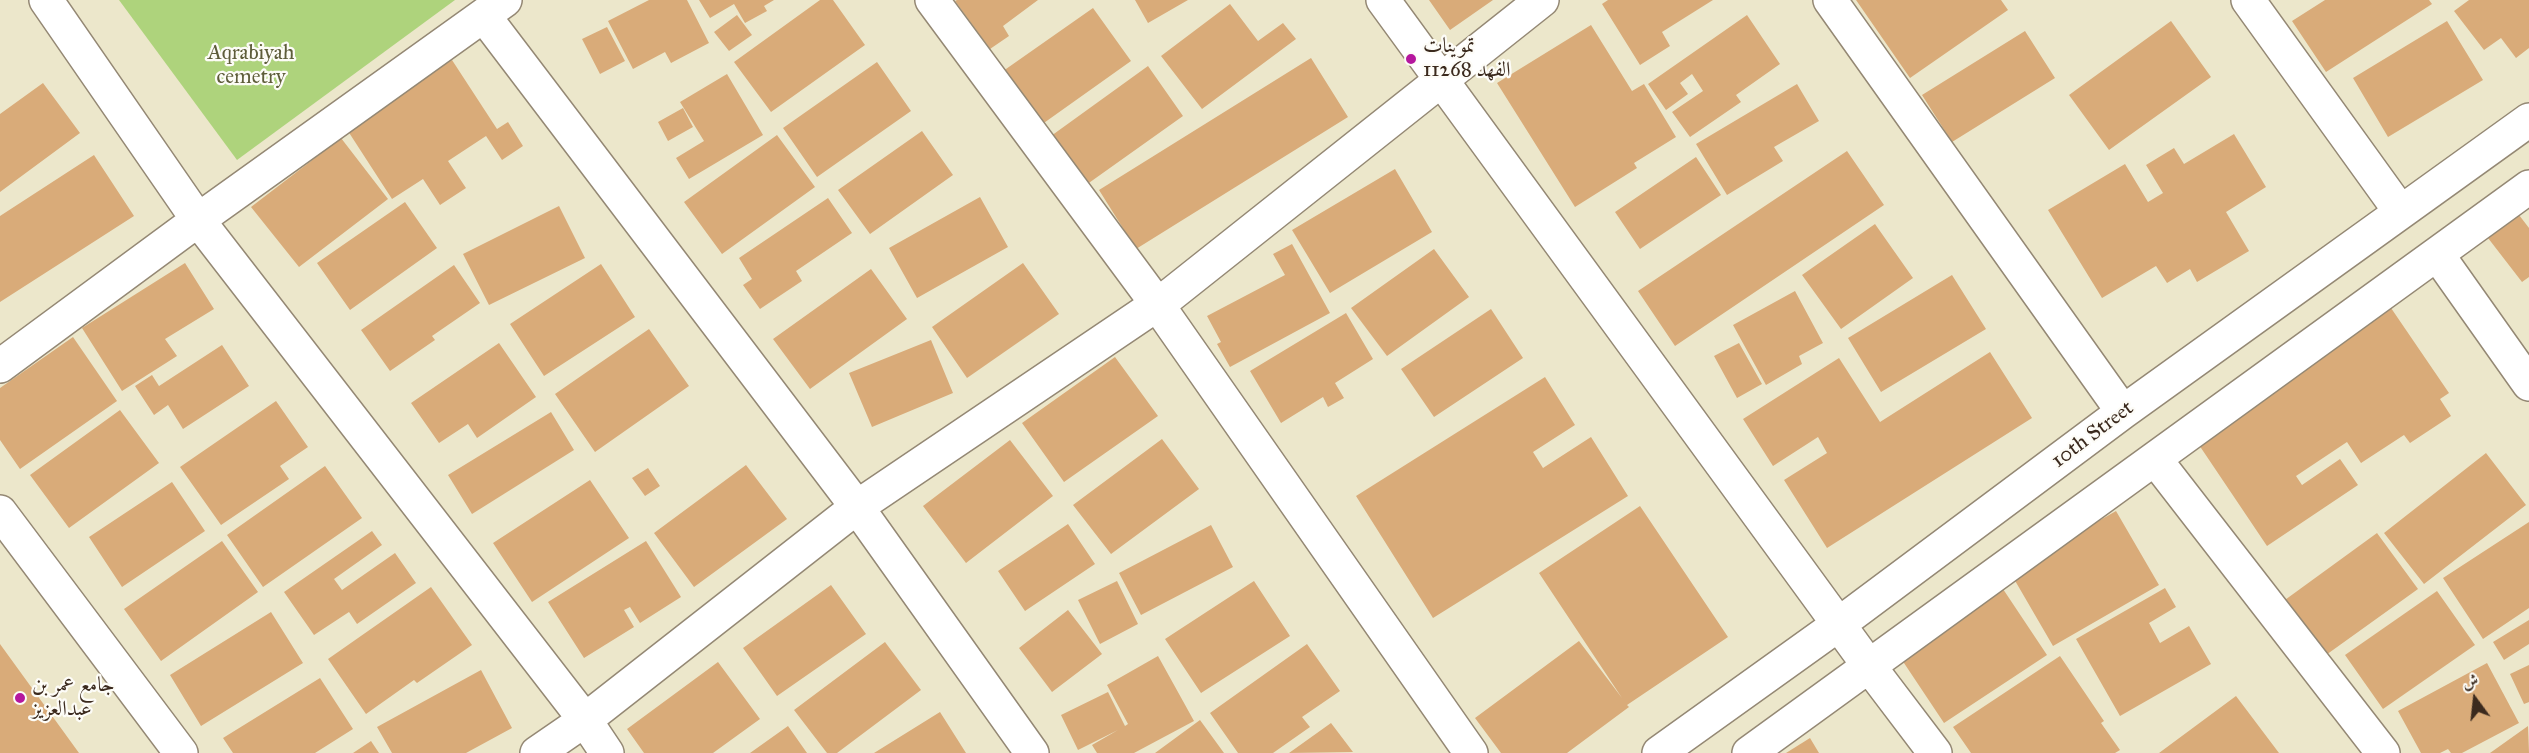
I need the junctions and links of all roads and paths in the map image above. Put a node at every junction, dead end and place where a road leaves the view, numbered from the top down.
1 (46, 0) edge
2 (932, 0) edge
3 (1383, 0) edge
4 (1542, 0) edge
5 (1830, 0) edge
6 (2248, 0) edge
7 (495, 8) edge
8 (1442, 78) junction
9 (2529, 120) edge
10 (2529, 187) edge
11 (2400, 211) junction
12 (198, 220) junction
13 (2437, 254) junction
14 (1157, 304) junction
15 (0, 366) edge
16 (2529, 384) edge
17 (2123, 412) junction
18 (2155, 459) junction
19 (857, 507) junction
20 (0, 512) edge
21 (1839, 624) junction
22 (1869, 666) junction
23 (585, 720) junction
24 (181, 753) edge
25 (537, 753) edge
26 (607, 753) edge
27 (1032, 753) edge
28 (1471, 753) edge
29 (1659, 753) edge
30 (1749, 753) edge
31 (1935, 753) edge
32 (2383, 753) edge

1 - 12 street
2 - 14 street
3 - 8 street
4 - 8 street
5 - 17 street
6 - 11 street
7 - 12 street
7 - 19 street
8 - 14 street
8 - 21 street
9 - 11 street, 10th Street
10 - 13 street
11 - 17 street, 10th Street
12 - 15 street
12 - 23 street
13 - 16 street
13 - 18 street
14 - 19 street
14 - 28 street
17 - 21 street, 10th Street
18 - 22 street
18 - 32 street
19 - 23 street
19 - 27 street
20 - 24 street
21 - 22 street
21 - 29 street, 10th Street
22 - 30 street
22 - 31 street
23 - 25 street
23 - 26 street

